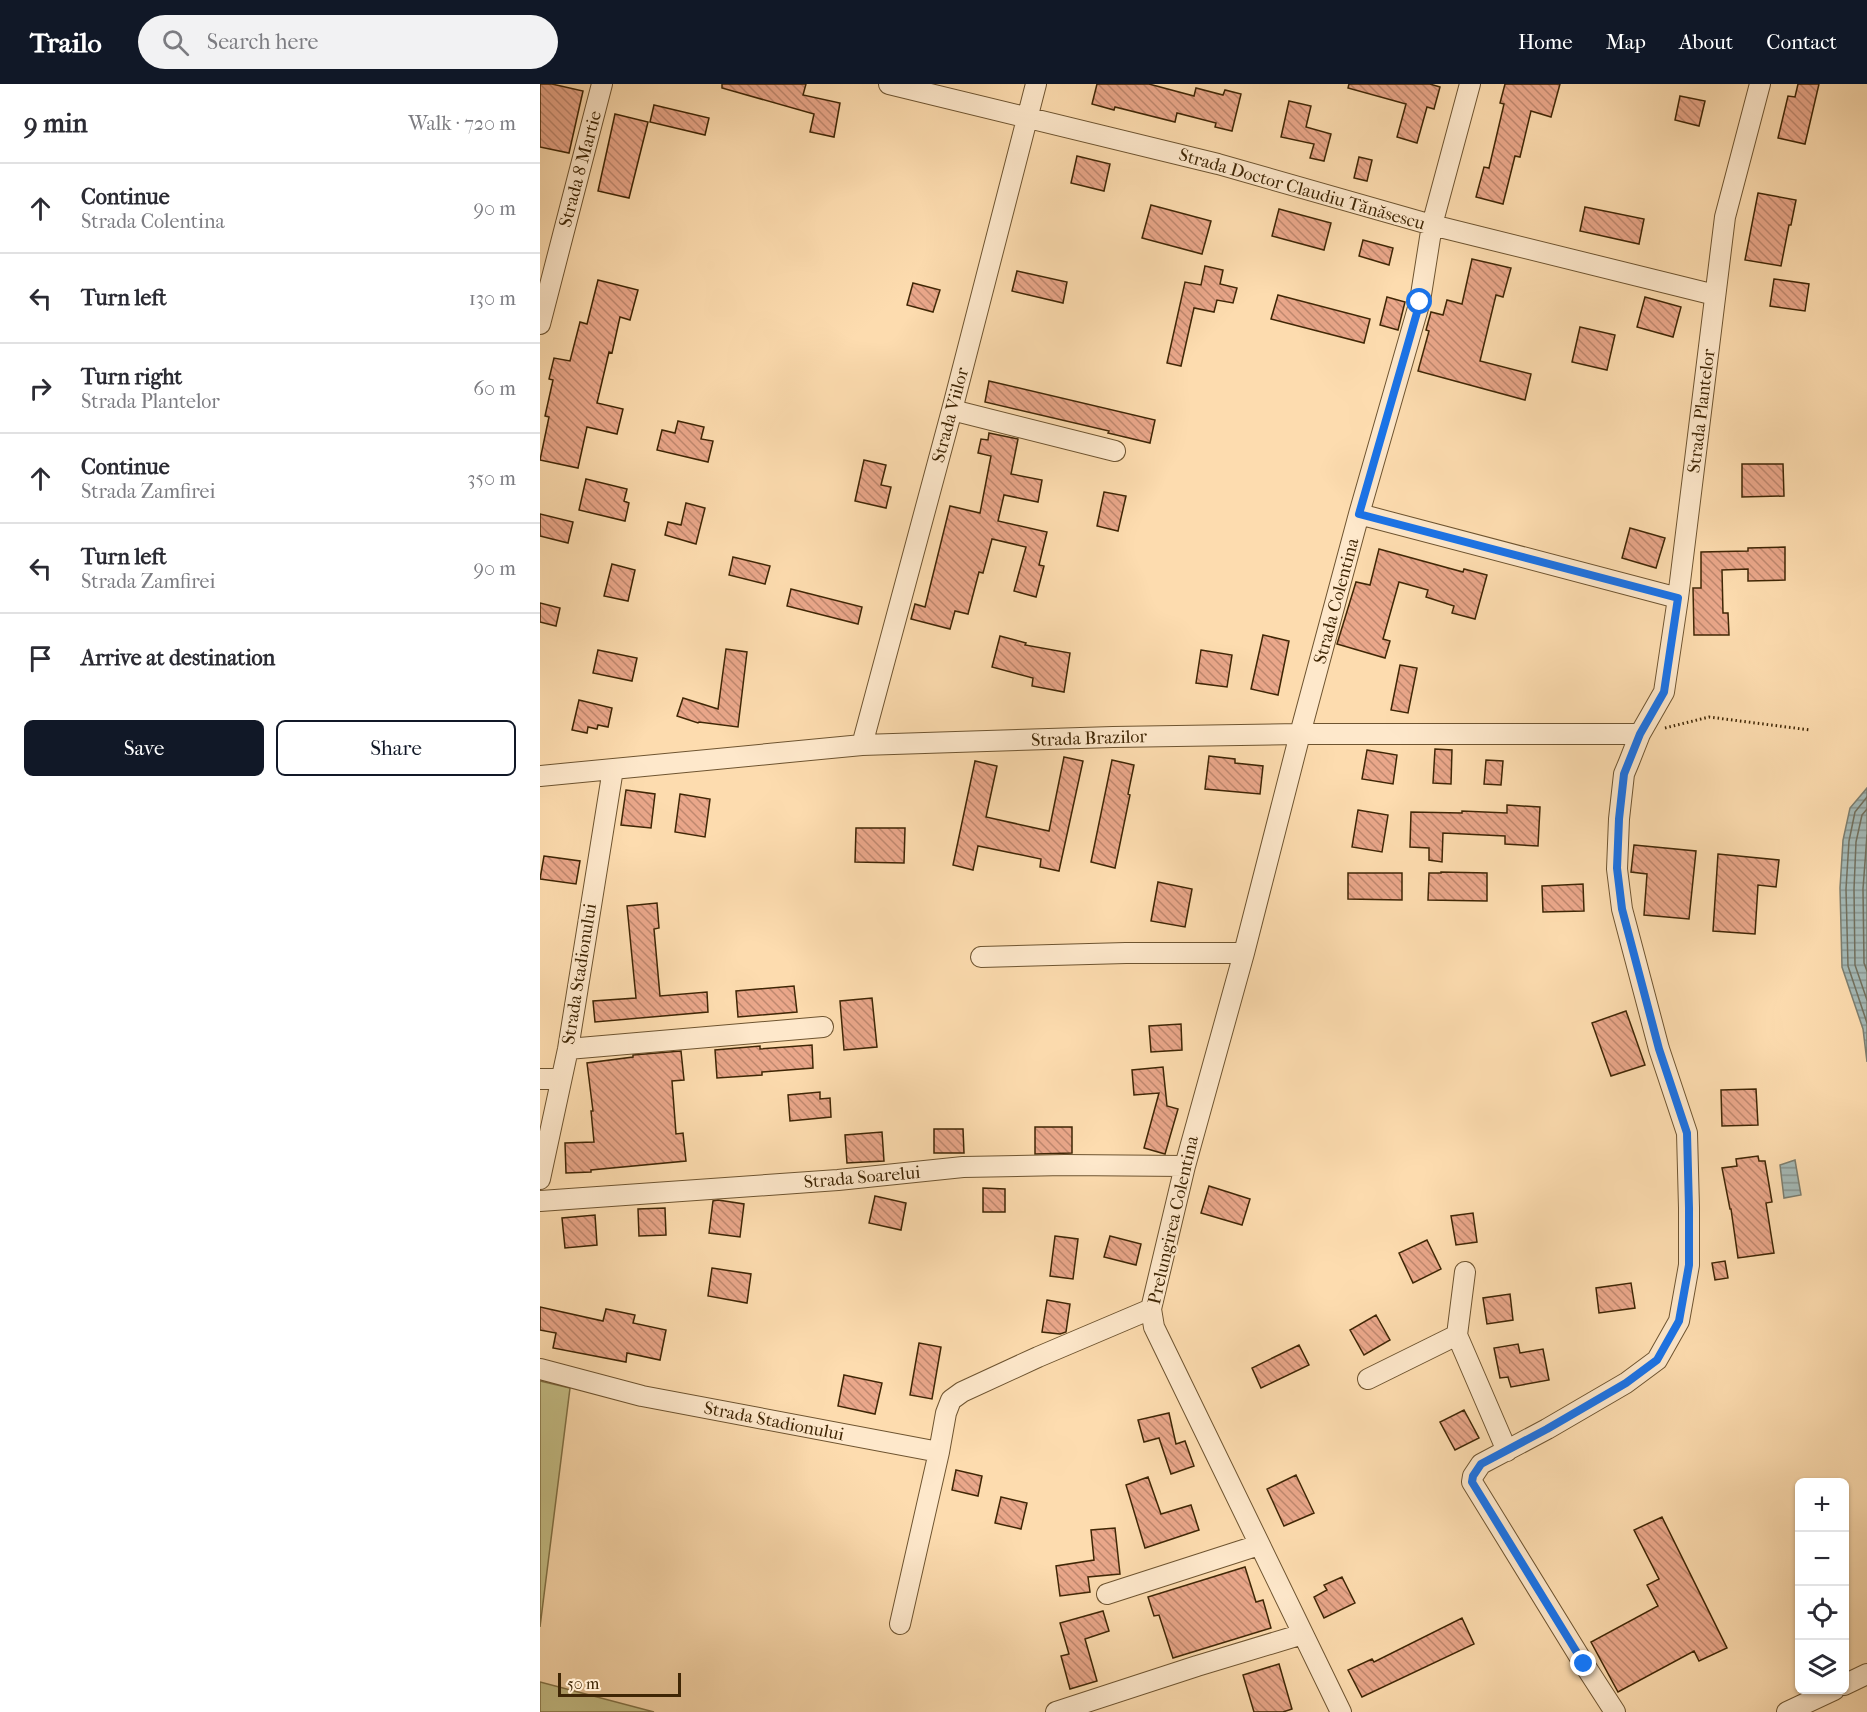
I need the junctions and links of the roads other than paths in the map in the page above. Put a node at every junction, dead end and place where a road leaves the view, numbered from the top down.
1 (602, 84) edge
2 (889, 84) edge
3 (1036, 84) edge
4 (1468, 84) edge
5 (1760, 84) edge
6 (1028, 117) junction
7 (1432, 225) junction
8 (1715, 296) junction
9 (540, 324) edge
10 (952, 410) junction
11 (1115, 451) dead end
12 (1359, 514) junction
13 (1678, 598) junction
14 (1300, 734) junction
15 (1640, 734) junction
16 (862, 745) junction
17 (613, 769) junction
18 (540, 776) edge
19 (1244, 953) junction
20 (981, 957) dead end
21 (823, 1027) dead end
22 (568, 1049) junction
23 (540, 1079) edge
24 (561, 1080) junction
25 (1185, 1166) junction
26 (540, 1179) edge
27 (540, 1201) edge
28 (1465, 1272) dead end
29 (1150, 1309) junction
30 (1457, 1335) junction
31 (540, 1369) edge
32 (1368, 1379) dead end
33 (1507, 1451) junction
34 (939, 1452) junction
35 (1259, 1545) junction
36 (1107, 1594) dead end
37 (900, 1624) dead end
38 (1303, 1634) junction
39 (1867, 1674) edge
40 (1849, 1683) edge
41 (1824, 1694) edge
42 (1056, 1712) edge
43 (1341, 1712) edge
44 (1616, 1712) edge
45 (1787, 1712) edge

1 - 9 street, Strada 8 Martie
2 - 6 street, Strada Doctor Claudiu Tănăsescu
3 - 6 street, Strada Viilor
4 - 7 street, Strada Colentina
5 - 8 street, Strada Plantelor
6 - 7 street, Strada Doctor Claudiu Tănăsescu
6 - 10 street, Strada Viilor
7 - 8 street, Strada Doctor Claudiu Tănăsescu
7 - 12 street, Strada Colentina
8 - 13 street, Strada Plantelor
10 - 11 street
10 - 16 street, Strada Viilor
12 - 13 street
12 - 14 street, Strada Colentina
13 - 15 street, Strada Plantelor
14 - 15 street, Strada Brazilor
14 - 16 street, Strada Brazilor
14 - 19 street, Prelungirea Colentina
15 - 33 street, Strada Plantelor
16 - 17 street, Strada Brazilor
17 - 18 street, Strada Brazilor
17 - 22 street, Strada Stadionului
19 - 20 street
19 - 25 street, Prelungirea Colentina
21 - 22 street
22 - 24 street, Strada Stadionului
23 - 24 street
24 - 26 street, Strada Stadionului
25 - 27 street, Strada Soarelui
25 - 29 street, Prelungirea Colentina
28 - 30 street
29 - 34 street
29 - 35 street, Prelungirea Colentina
30 - 32 street
30 - 33 street
31 - 34 street, Strada Stadionului
33 - 44 street, Strada Plantelor
34 - 37 street
35 - 36 street
35 - 38 street, Prelungirea Colentina
38 - 42 street
38 - 43 street, Prelungirea Colentina
39 - 40 street
41 - 45 street

